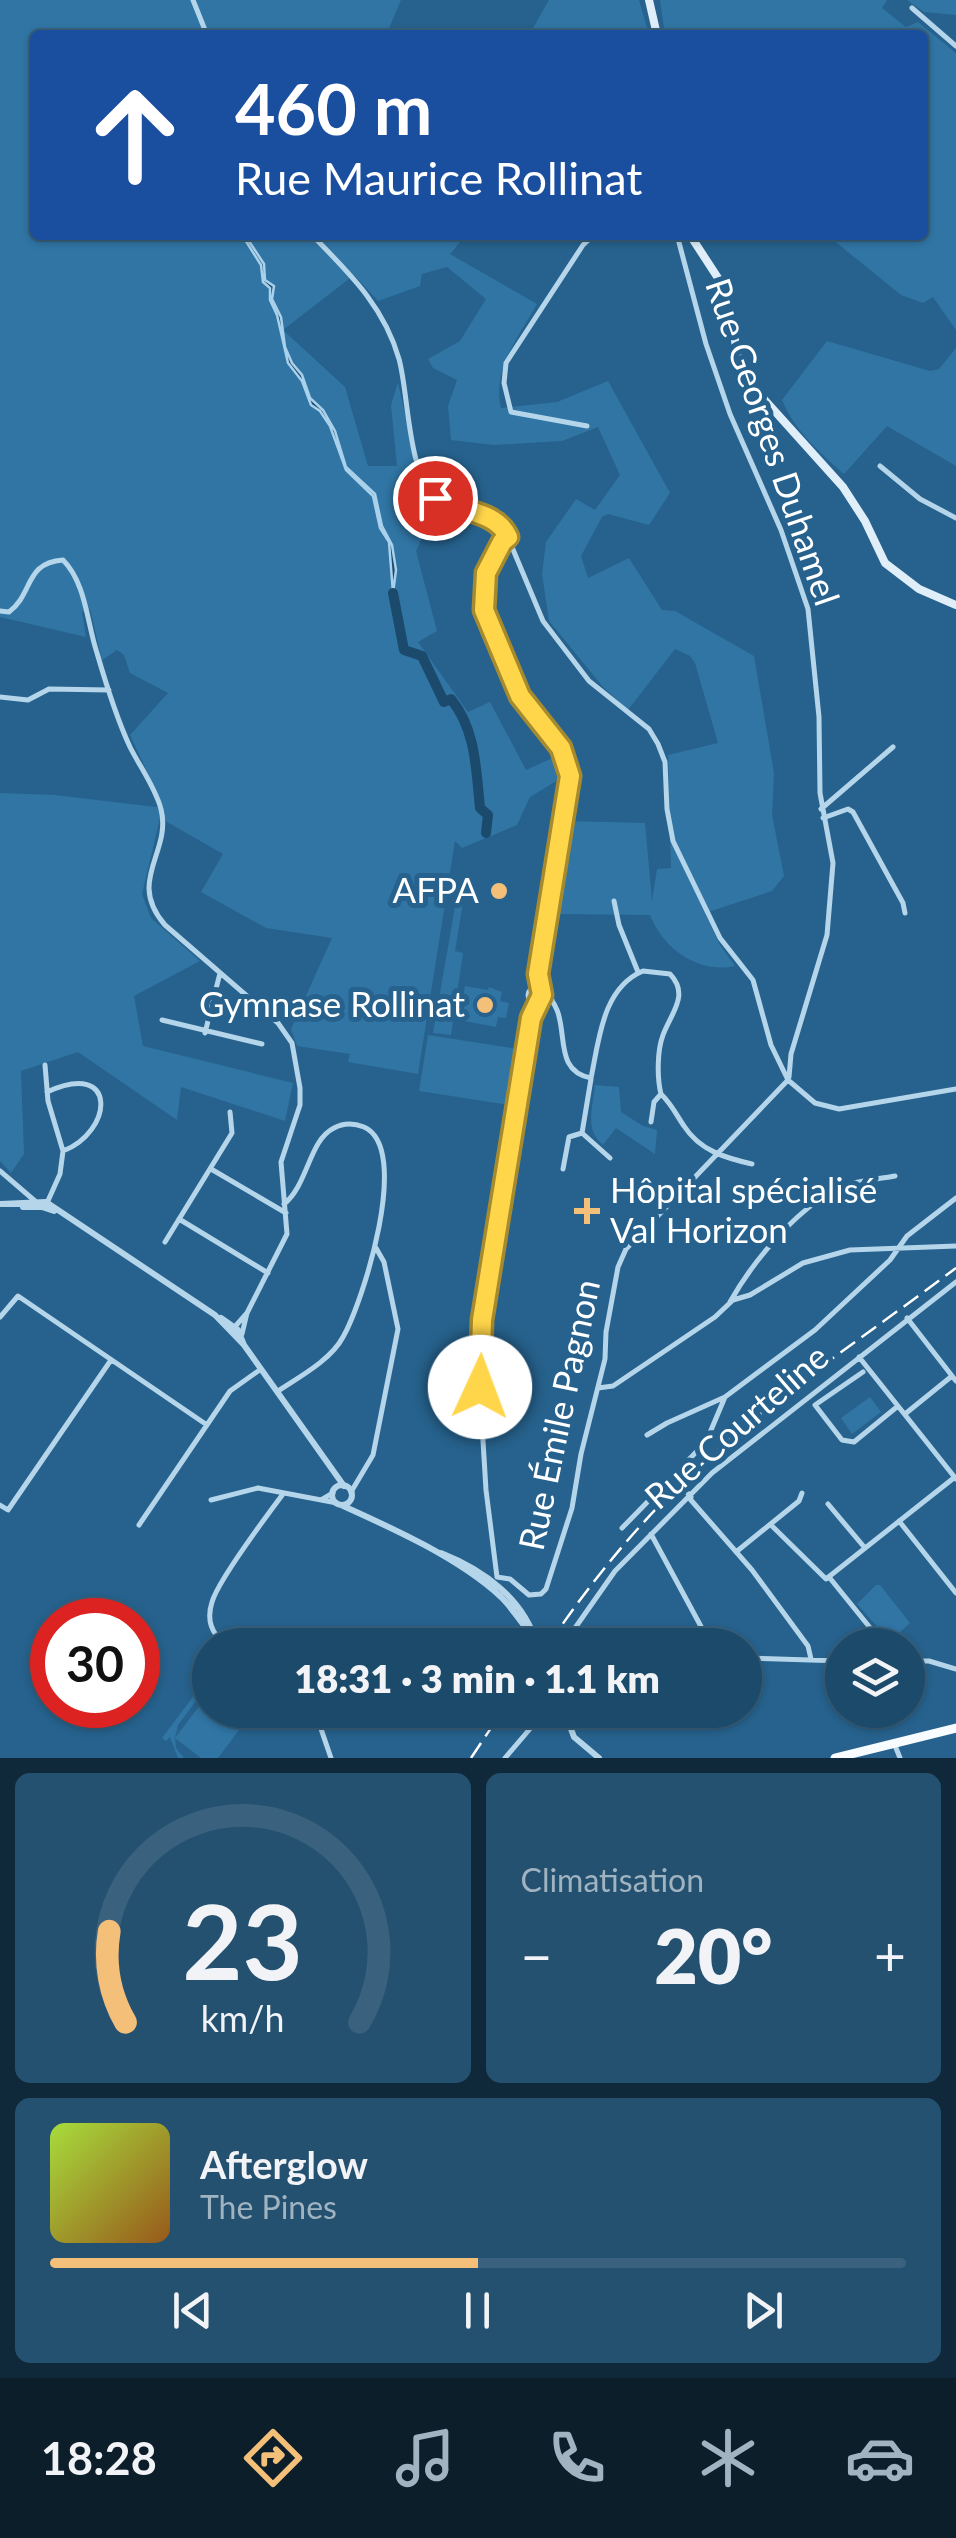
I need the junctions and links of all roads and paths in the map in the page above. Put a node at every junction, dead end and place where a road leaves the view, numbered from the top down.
1 (193, 0) edge
2 (649, 0) edge
3 (912, 8) dead end
4 (205, 30) edge
5 (656, 30) edge
6 (956, 46) edge
7 (317, 240) edge
8 (588, 240) edge
9 (677, 240) edge
10 (693, 240) edge
11 (587, 426) dead end
12 (880, 466) dead end
13 (956, 518) edge
14 (508, 537) junction
15 (956, 605) edge
16 (0, 610) edge
17 (110, 690) junction
18 (0, 697) edge
19 (893, 747) dead end
20 (821, 809) junction
21 (823, 818) junction
22 (614, 900) dead end
23 (905, 913) dead end
24 (638, 972) junction
25 (220, 973) junction
26 (537, 990) junction
27 (530, 998) junction
28 (539, 1000) junction
29 (552, 1000) junction
30 (210, 1011) junction
31 (236, 1017) dead end
32 (531, 1018) junction
33 (162, 1020) dead end
34 (205, 1033) junction
35 (262, 1044) dead end
36 (44, 1065) dead end
37 (591, 1078) junction
38 (788, 1080) junction
39 (956, 1089) edge
40 (47, 1092) junction
41 (661, 1094) junction
42 (230, 1112) dead end
43 (651, 1122) dead end
44 (582, 1133) junction
45 (63, 1150) junction
46 (715, 1155) junction
47 (610, 1158) dead end
48 (752, 1164) dead end
49 (210, 1168) junction
50 (563, 1169) dead end
51 (0, 1171) edge
52 (895, 1176) dead end
53 (956, 1198) edge
54 (0, 1204) edge
55 (41, 1204) junction
56 (284, 1204) junction
57 (286, 1213) junction
58 (179, 1219) junction
59 (166, 1242) dead end
60 (898, 1246) junction
61 (956, 1246) edge
62 (376, 1248) junction
63 (268, 1273) junction
64 (745, 1281) junction
65 (956, 1282) edge
66 (754, 1292) junction
67 (729, 1304) junction
68 (247, 1314) junction
69 (0, 1317) edge
70 (907, 1318) junction
71 (233, 1329) junction
72 (243, 1341) junction
73 (859, 1356) junction
74 (111, 1360) junction
75 (261, 1369) junction
76 (863, 1372) dead end
77 (953, 1376) edge
78 (601, 1380) junction
79 (618, 1381) junction
80 (598, 1388) junction
81 (278, 1391) junction
82 (726, 1397) junction
83 (898, 1406) junction
84 (905, 1414) junction
85 (206, 1426) junction
86 (647, 1435) dead end
87 (672, 1475) junction
88 (336, 1476) junction
89 (955, 1478) edge
90 (348, 1490) junction
91 (333, 1491) junction
92 (802, 1492) dead end
93 (283, 1494) junction
94 (690, 1498) junction
95 (211, 1500) dead end
96 (319, 1501) junction
97 (339, 1504) junction
98 (828, 1504) dead end
99 (0, 1505) edge
100 (362, 1514) junction
101 (899, 1522) junction
102 (139, 1525) dead end
103 (771, 1526) junction
104 (622, 1528) dead end
105 (651, 1534) junction
106 (424, 1547) junction
107 (866, 1548) junction
108 (736, 1552) junction
109 (828, 1578) junction
110 (495, 1586) junction
111 (956, 1593) edge
112 (527, 1618) junction
113 (212, 1628) edge
114 (525, 1628) edge
115 (530, 1628) edge
116 (576, 1628) edge
117 (702, 1628) edge
118 (870, 1628) edge
119 (762, 1658) edge
120 (811, 1659) junction
121 (825, 1660) edge
122 (925, 1661) edge
123 (956, 1668) edge
124 (319, 1728) edge
125 (531, 1728) edge
126 (570, 1728) edge
127 (956, 1728) edge
128 (894, 1743) junction
129 (840, 1757) edge
130 (331, 1758) edge
131 (505, 1758) edge
132 (599, 1758) edge
133 (900, 1758) edge

1 - 4 street
2 - 5 main road
3 - 6 street
7 - 14 street
8 - 11 street
9 - 20 street, Rue Georges Duhamel
10 - 15 main road
12 - 13 street
14 - 26 street
14 - 38 street
16 - 17 street
17 - 18 street
17 - 25 street
19 - 20 street
20 - 21 street, Rue Georges Duhamel
21 - 23 street
21 - 38 street, Rue Georges Duhamel
22 - 24 street
24 - 37 street
24 - 41 street
25 - 30 street
25 - 56 street
26 - 27 street
26 - 28 street
26 - 29 street
27 - 28 street
27 - 32 street
28 - 29 street
28 - 32 street
29 - 37 street
30 - 31 street
30 - 34 street
32 - 110 street
33 - 34 street
34 - 35 street
36 - 40 street
37 - 44 street
38 - 39 street
38 - 46 street, Rue Émile Pagnon
40 - 45 street
40 - 45 street
41 - 43 street
41 - 46 street
42 - 49 street
44 - 47 street
44 - 50 street
45 - 55 street
46 - 48 street
46 - 78 street, Rue Émile Pagnon
49 - 57 street
49 - 58 street
51 - 55 street
52 - 64 street
53 - 60 street
54 - 55 street
55 - 71 street
56 - 57 street
56 - 62 street
57 - 63 street
58 - 59 street
58 - 63 street
60 - 61 street
60 - 66 street
60 - 82 street
62 - 81 street
62 - 90 street
63 - 68 street
64 - 66 street
64 - 67 street
65 - 70 street, Rue Courteline
66 - 67 street
67 - 79 street
68 - 71 street
68 - 72 street
69 - 74 street
70 - 73 street, Rue Courteline
70 - 77 street
71 - 72 street
72 - 75 street
73 - 83 street
73 - 94 street, Rue Courteline
74 - 85 street
74 - 99 street
75 - 81 street
75 - 85 street
76 - 83 street
77 - 84 street
78 - 79 street
78 - 80 street, Rue Émile Pagnon
79 - 80 street
80 - 110 street, Rue Émile Pagnon
81 - 88 street
82 - 86 street
82 - 87 street
83 - 84 street
84 - 89 street
85 - 102 street
87 - 94 street
87 - 104 street
88 - 90 street
88 - 91 street
89 - 101 street
90 - 91 street
90 - 97 street
90 - 100 street
91 - 96 street
91 - 97 street
92 - 103 street
93 - 95 street
93 - 96 street
93 - 113 street
94 - 105 street, Rue Courteline
94 - 108 street
96 - 97 street
97 - 100 street
98 - 107 street
100 - 106 street
101 - 107 street
101 - 111 street
103 - 108 street
103 - 109 street
105 - 116 street, Rue Courteline
105 - 117 street
106 - 110 street
106 - 110 street
107 - 109 street
108 - 120 street
109 - 118 street
110 - 112 street
110 - 112 street
110 - 114 street
112 - 115 street
119 - 120 street
120 - 121 street
122 - 123 street
124 - 130 street
125 - 131 street
126 - 132 street
127 - 128 main road
128 - 129 main road
128 - 133 street

